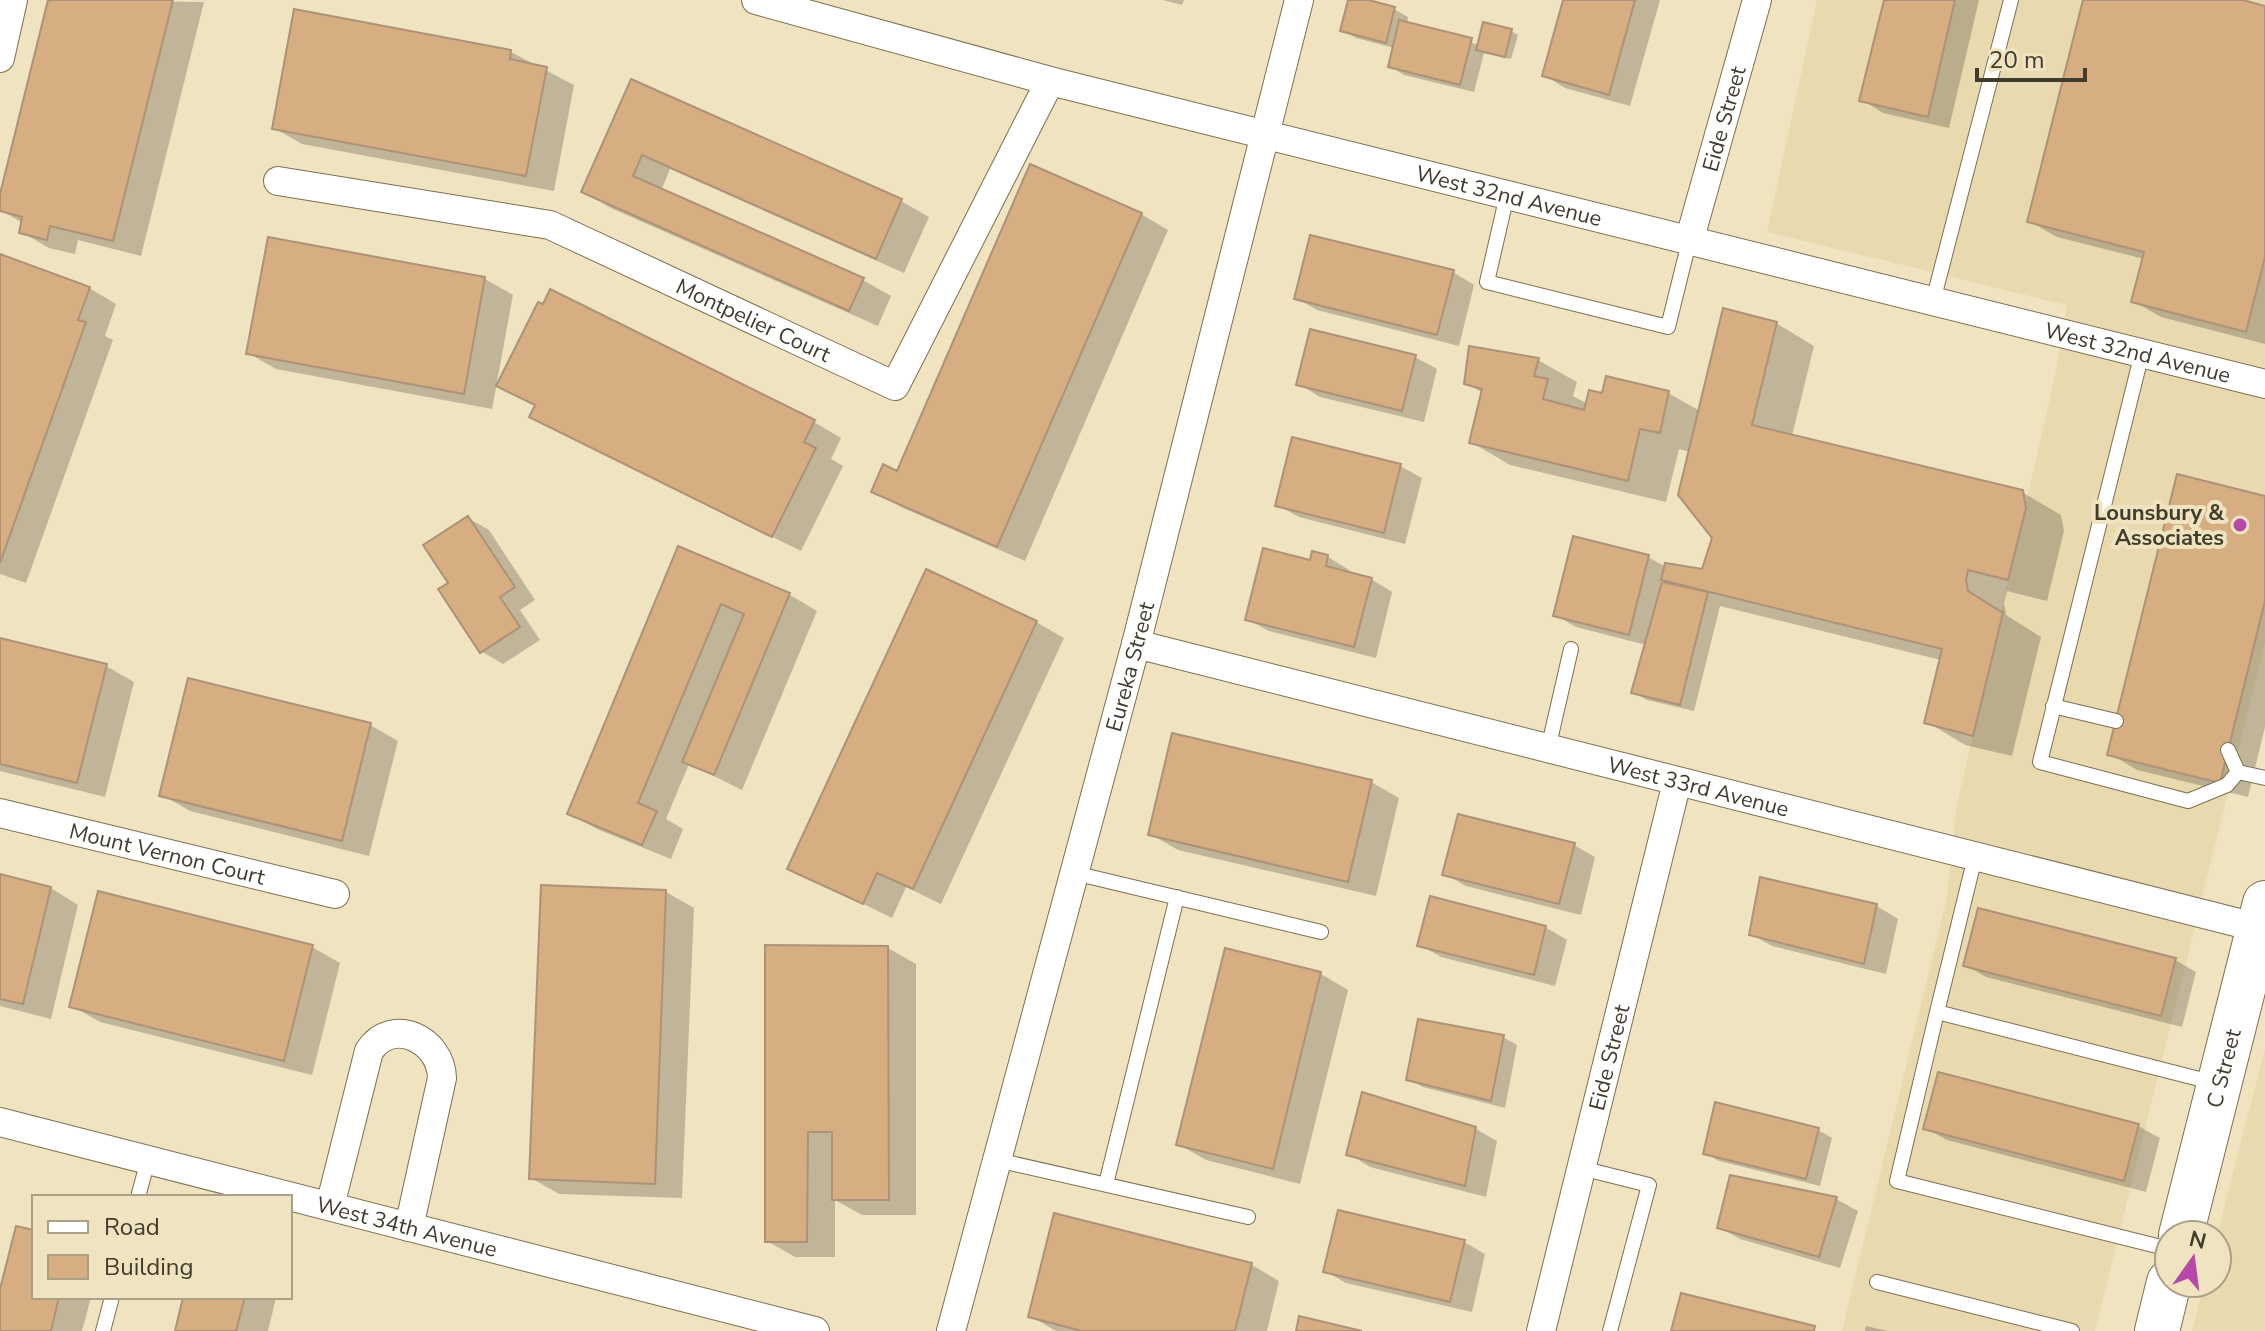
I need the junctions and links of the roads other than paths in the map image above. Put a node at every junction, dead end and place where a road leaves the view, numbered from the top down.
1 (13, 0) edge
2 (756, 0) edge
3 (1299, 0) edge
4 (1757, 0) edge
5 (2011, 0) edge
6 (0, 58) edge
7 (1050, 81) junction
8 (1266, 134) junction
9 (278, 181) dead end
10 (1507, 195) junction
11 (1690, 238) junction
12 (1933, 301) junction
13 (2142, 353) junction
14 (2265, 384) edge
15 (1136, 644) junction
16 (1571, 649) dead end
17 (2053, 706) junction
18 (2116, 721) dead end
19 (1548, 749) junction
20 (2228, 750) dead end
21 (2238, 772) junction
22 (2265, 778) edge
23 (1677, 782) junction
24 (0, 813) edge
25 (1975, 857) junction
26 (1074, 873) junction
27 (335, 894) dead end
28 (1177, 897) junction
29 (2263, 920) edge
30 (1321, 932) dead end
31 (1937, 1012) junction
32 (2219, 1084) junction
33 (0, 1122) edge
34 (148, 1160) junction
35 (997, 1160) junction
36 (1581, 1168) junction
37 (1106, 1184) junction
38 (139, 1195) edge
39 (286, 1195) edge
40 (292, 1196) edge
41 (330, 1206) junction
42 (1248, 1217) dead end
43 (2185, 1219) edge
44 (409, 1227) junction
45 (2153, 1245) edge
46 (1877, 1282) dead end
47 (111, 1299) edge
48 (2165, 1299) edge
49 (753, 1324) edge
50 (103, 1331) edge
51 (815, 1331) edge
52 (951, 1331) edge
53 (1541, 1331) edge
54 (1610, 1331) edge
55 (2072, 1331) edge
56 (2157, 1331) edge

1 - 6 street
2 - 7 street, West 32nd Avenue
3 - 8 street, Eureka Street
4 - 11 street, Eide Street
5 - 12 lane
7 - 8 street, West 32nd Avenue
7 - 9 street, Montpelier Court
8 - 10 street, West 32nd Avenue
8 - 15 street, Eureka Street
10 - 11 street, West 32nd Avenue
10 - 11 lane
11 - 12 street, West 32nd Avenue
12 - 13 street, West 32nd Avenue
13 - 14 street, West 32nd Avenue
13 - 17 lane
15 - 19 street, West 33rd Avenue
15 - 26 street, Eureka Street
16 - 19 lane
17 - 18 lane
17 - 21 lane
19 - 23 street, West 33rd Avenue
20 - 21 lane
21 - 22 lane
23 - 25 street, West 33rd Avenue
23 - 36 street, Eide Street
24 - 27 street, Mount Vernon Court
25 - 29 street, West 33rd Avenue
25 - 31 lane
26 - 28 lane
26 - 35 street, Eureka Street
28 - 30 lane
28 - 37 lane
29 - 32 main road, C Street
31 - 32 lane
31 - 45 lane
32 - 43 main road, C Street
33 - 34 street, West 34th Avenue
34 - 38 lane
34 - 39 street, West 34th Avenue
35 - 37 lane
35 - 52 street, Eureka Street
36 - 53 street, Eide Street
36 - 54 lane
37 - 42 lane
40 - 41 street, West 34th Avenue
41 - 44 street, West 34th Avenue
41 - 44 street
44 - 49 street, West 34th Avenue
46 - 55 lane
47 - 50 lane
48 - 56 main road
49 - 51 street, West 34th Avenue

